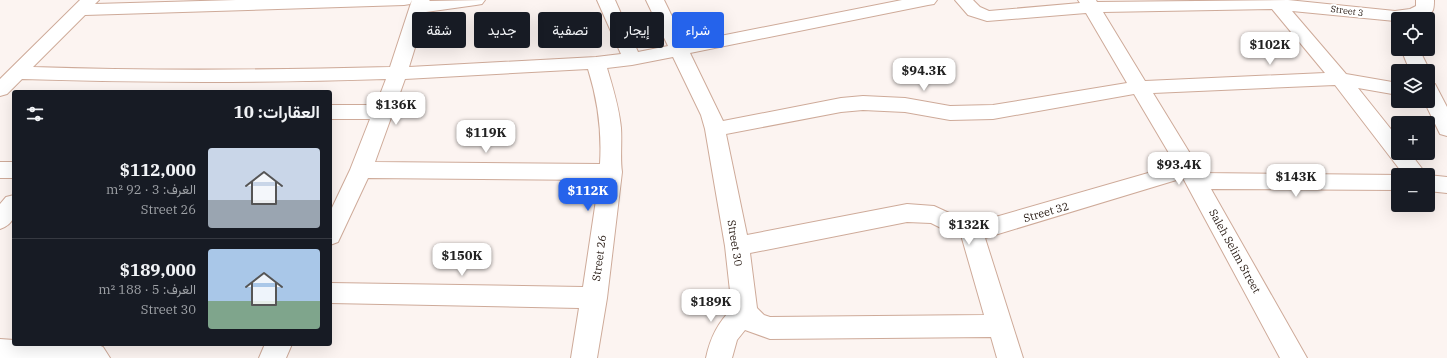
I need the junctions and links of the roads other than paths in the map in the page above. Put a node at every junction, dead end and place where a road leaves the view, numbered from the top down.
1 (476, 0) edge
2 (606, 0) edge
3 (655, 0) edge
4 (928, 0) edge
5 (964, 0) edge
6 (1425, 0) edge
7 (1275, 2) edge
8 (414, 3) edge
9 (1089, 3) edge
10 (85, 5) edge
11 (1418, 12) edge
12 (1391, 18) edge
13 (679, 50) junction
14 (632, 59) junction
15 (596, 63) junction
16 (18, 73) junction
17 (398, 73) junction
18 (1340, 80) junction
19 (232, 84) edge
20 (1139, 87) junction
21 (1391, 88) edge
22 (0, 90) edge
23 (1435, 105) edge
24 (332, 112) edge
25 (383, 112) junction
26 (715, 129) junction
27 (1447, 129) edge
28 (1391, 144) edge
29 (1404, 160) edge
30 (1410, 168) edge
31 (0, 170) edge
32 (12, 170) edge
33 (362, 170) junction
34 (611, 172) junction
35 (1192, 175) junction
36 (1391, 182) edge
37 (1435, 184) edge
38 (1447, 185) edge
39 (337, 207) edge
40 (332, 228) edge
41 (971, 228) junction
42 (737, 246) junction
43 (332, 293) edge
44 (594, 298) junction
45 (745, 313) junction
46 (1000, 326) junction
47 (278, 346) edge
48 (0, 351) edge
49 (97, 358) edge
50 (272, 358) edge
51 (584, 358) edge
52 (719, 358) edge
53 (1010, 358) edge
54 (1294, 358) edge

1 - 8 street
2 - 14 street
3 - 13 street, Street 30
4 - 13 street
5 - 9 street, Street 3
6 - 11 street, Street 3
7 - 9 street, Street 3
7 - 12 street, Street 3
7 - 18 street
8 - 10 street
8 - 17 street
9 - 20 street, Saleh Selim Street
10 - 16 street
13 - 14 street
13 - 26 street, Street 30
14 - 15 street
15 - 17 street
15 - 34 street, Street 26
16 - 19 street
16 - 22 street
17 - 19 street
17 - 25 street
18 - 20 street
18 - 21 street
18 - 28 street
20 - 26 street
20 - 35 street, Saleh Selim Street
23 - 27 street
24 - 25 street
25 - 33 street
26 - 42 street, Street 30
29 - 30 street
31 - 32 street
33 - 34 street
33 - 39 street
34 - 44 street, Street 26
35 - 36 street, Street 32
35 - 41 street, Street 32
35 - 54 street, Saleh Selim Street
37 - 38 street
39 - 40 street
41 - 42 street, Street 32
41 - 46 street
42 - 45 street, Street 30
43 - 44 street
44 - 51 street, Street 26
45 - 46 street
45 - 52 street
46 - 53 street
47 - 50 street
48 - 49 street

